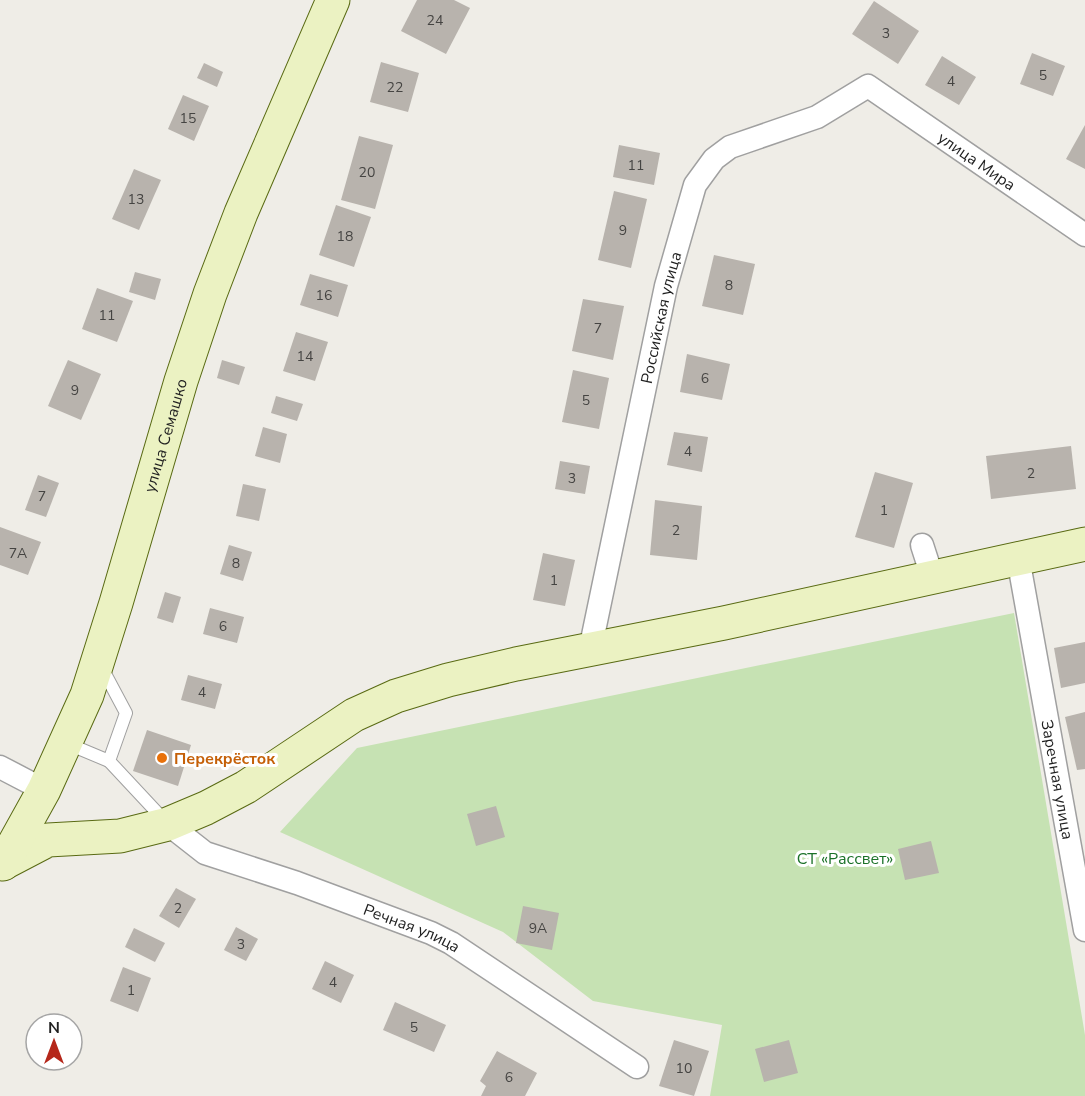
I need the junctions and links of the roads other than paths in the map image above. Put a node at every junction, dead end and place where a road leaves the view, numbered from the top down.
1 (333, 0) edge
2 (868, 86) joint
3 (1085, 235) edge
4 (1085, 544) edge
5 (922, 545) dead end
6 (1018, 558) junction
7 (932, 576) junction
8 (590, 650) junction
9 (98, 660) junction
10 (65, 742) junction
11 (109, 761) junction
12 (0, 767) edge
13 (44, 790) junction
14 (168, 824) junction
15 (71, 838) junction
16 (2, 866) edge
17 (1085, 930) edge
18 (637, 1067) dead end

1 - 9 street, улица Семашко
2 - 3 street, улица Мира
2 - 8 street, Российская улица
4 - 6 street
5 - 7 street
6 - 7 street
6 - 17 street, Заречная улица
7 - 8 street
8 - 14 street
9 - 10 street, улица Семашко
9 - 11 lane
10 - 11 lane
10 - 13 street, улица Семашко
11 - 14 lane
12 - 13 street
13 - 15 street
13 - 16 street, улица Семашко
14 - 15 street
14 - 18 street, Речная улица
15 - 16 street

